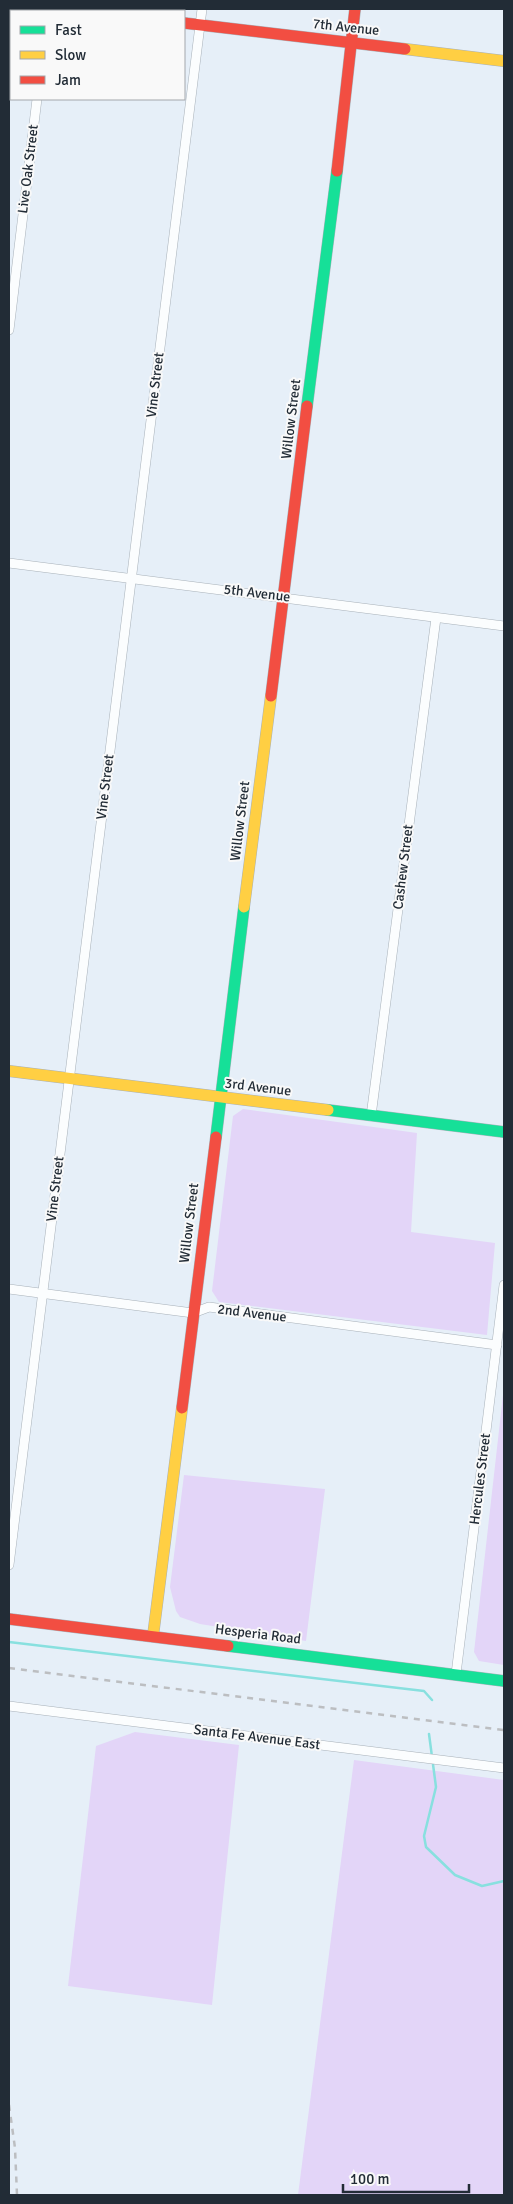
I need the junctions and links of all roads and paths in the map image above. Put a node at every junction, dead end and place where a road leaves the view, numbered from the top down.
1 (202, 9) edge
2 (355, 9) edge
3 (185, 23) edge
4 (200, 26) junction
5 (351, 43) junction
6 (504, 61) edge
7 (37, 100) edge
8 (9, 330) edge
9 (9, 563) edge
10 (131, 578) junction
11 (283, 596) junction
12 (436, 618) junction
13 (504, 626) edge
14 (9, 1071) edge
15 (69, 1079) junction
16 (220, 1097) junction
17 (371, 1116) junction
18 (504, 1132) edge
19 (504, 1284) edge
20 (9, 1289) edge
21 (42, 1293) junction
22 (193, 1313) junction
23 (497, 1345) junction
24 (9, 1565) edge
25 (9, 1618) edge
26 (153, 1636) junction
27 (456, 1674) junction
28 (504, 1681) edge
29 (9, 1706) edge
30 (504, 1768) edge

1 - 4 street, Vine Street
2 - 5 street, Willow Street
3 - 4 street, 7th Avenue
4 - 5 street, 7th Avenue
4 - 10 street, Vine Street
5 - 6 street, 7th Avenue
5 - 11 street, Willow Street
7 - 8 street, Live Oak Street
9 - 10 street, 5th Avenue
10 - 11 street, 5th Avenue
10 - 15 street, Vine Street
11 - 12 street, 5th Avenue
11 - 16 street, Willow Street
12 - 13 street, 5th Avenue
12 - 17 street, Cashew Street
14 - 15 street, 3rd Avenue
15 - 16 street, 3rd Avenue
15 - 21 street, Vine Street
16 - 17 street, 3rd Avenue
16 - 22 street, Willow Street
17 - 18 street, 3rd Avenue
19 - 23 street, Hercules Street
20 - 21 street, 2nd Avenue
21 - 22 street, 2nd Avenue
21 - 24 street, Vine Street
22 - 23 street, 2nd Avenue
22 - 26 street, Willow Street
23 - 27 street, Hercules Street
25 - 26 street, Hesperia Road
26 - 27 street, Hesperia Road
27 - 28 street, Hesperia Road
29 - 30 street, Santa Fe Avenue East

